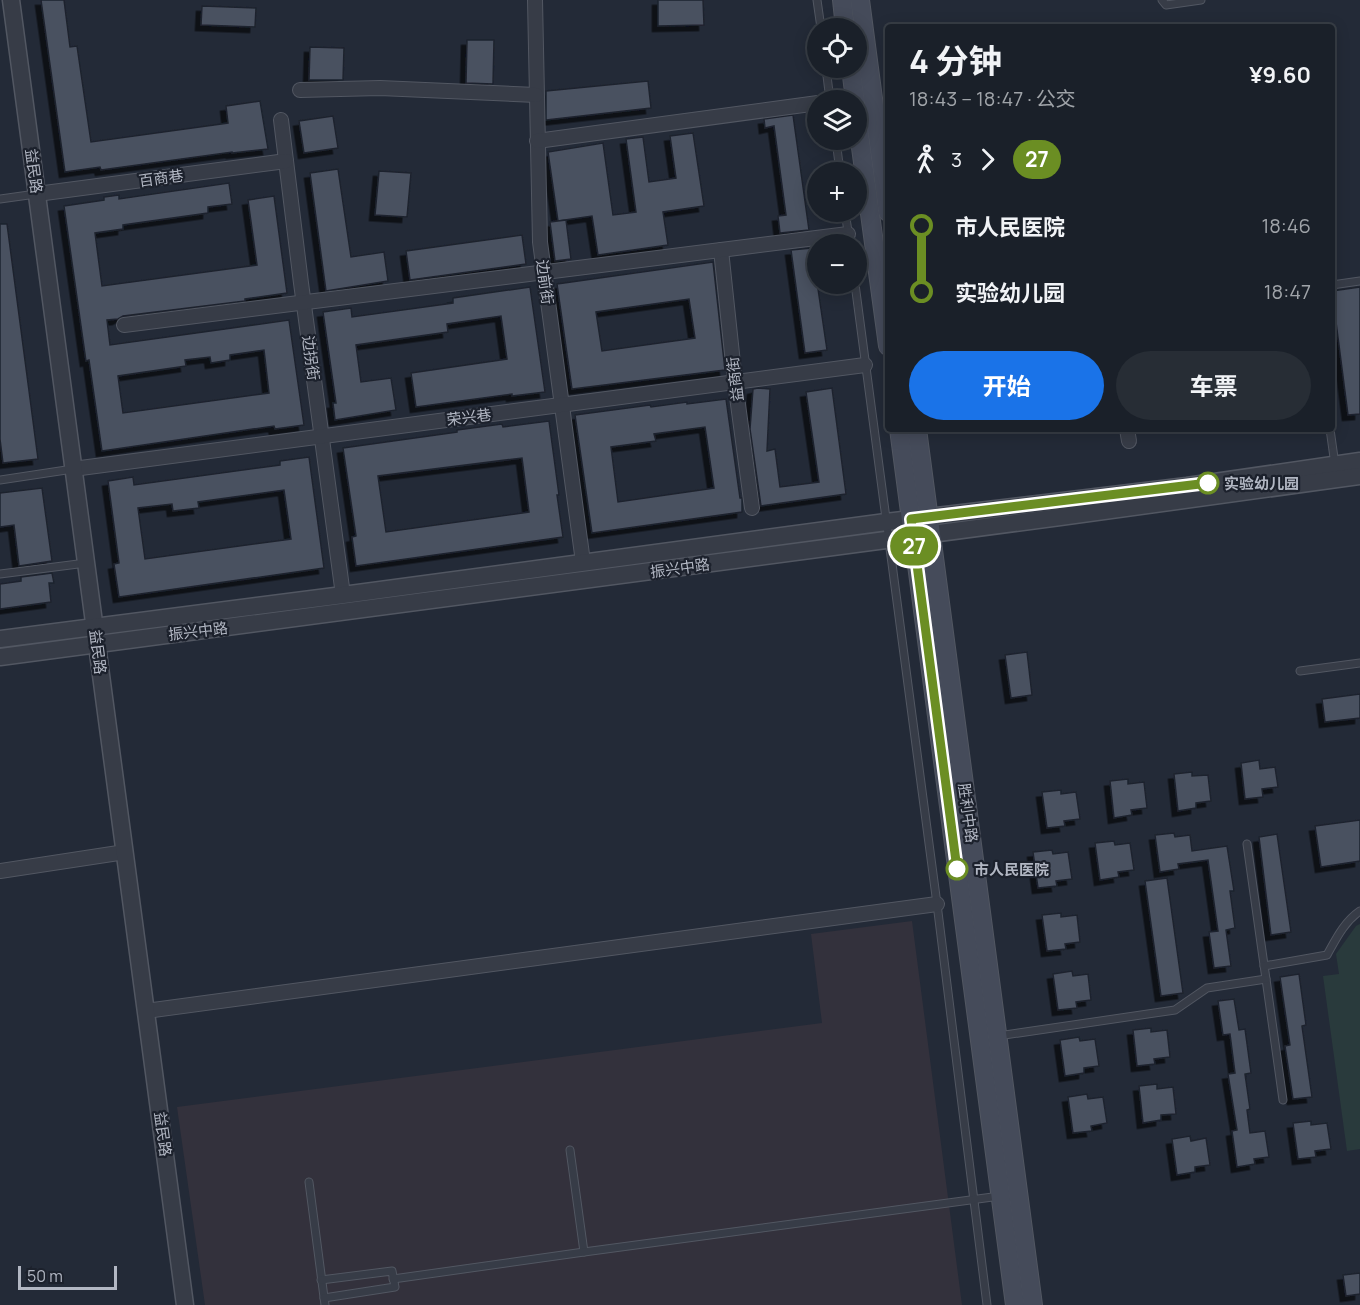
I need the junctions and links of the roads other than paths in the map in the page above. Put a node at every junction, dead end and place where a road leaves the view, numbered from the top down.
1 (11, 0) edge
2 (535, 0) edge
3 (817, 0) edge
4 (842, 0) edge
5 (860, 0) edge
6 (1162, 0) edge
7 (1201, 0) edge
8 (820, 18) edge
9 (844, 18) edge
10 (300, 90) dead end
11 (536, 95) junction
12 (807, 104) edge
13 (280, 120) dead end
14 (537, 141) junction
15 (861, 150) edge
16 (286, 161) junction
17 (885, 189) edge
18 (37, 194) junction
19 (0, 199) edge
20 (807, 243) edge
21 (721, 250) junction
22 (544, 272) junction
23 (1360, 281) edge
24 (1335, 285) edge
25 (856, 294) edge
26 (303, 303) junction
27 (885, 324) edge
28 (124, 325) dead end
29 (866, 365) junction
30 (735, 382) junction
31 (562, 405) junction
32 (900, 432) edge
33 (917, 432) edge
34 (1330, 432) edge
35 (321, 436) junction
36 (1360, 461) edge
37 (1335, 465) junction
38 (73, 469) junction
39 (1360, 476) edge
40 (0, 480) edge
41 (752, 508) dead end
42 (886, 522) junction
43 (921, 527) junction
44 (889, 540) junction
45 (583, 562) junction
46 (86, 563) junction
47 (0, 574) edge
48 (343, 595) junction
49 (95, 627) junction
50 (0, 639) edge
51 (97, 645) junction
52 (0, 657) edge
53 (1360, 663) edge
54 (1300, 671) dead end
55 (1247, 844) dead end
56 (125, 852) junction
57 (0, 871) edge
58 (937, 904) junction
59 (1360, 911) edge
60 (1264, 966) junction
61 (1266, 979) junction
62 (146, 1011) junction
63 (998, 1036) junction
64 (1283, 1100) dead end
65 (570, 1150) dead end
66 (309, 1182) dead end
67 (1001, 1196) junction
68 (974, 1200) junction
69 (584, 1252) junction
70 (393, 1279) junction
71 (321, 1280) junction
72 (324, 1301) edge
73 (185, 1305) edge
74 (987, 1305) edge
75 (1015, 1305) edge
76 (1034, 1305) edge

1 - 18 street, 益民路
2 - 11 street, 边前街
3 - 8 lane
4 - 9 main road
5 - 17 main road
6 - 7 lane
10 - 11 street
11 - 14 street, 边前街
12 - 14 street
13 - 16 street, 边拐街
14 - 22 street, 边前街
15 - 27 main road
16 - 18 street, 百商巷
16 - 26 street, 边拐街
18 - 19 lane
18 - 38 street, 益民路
20 - 21 street
21 - 22 street
21 - 30 street, 益商街
22 - 26 street
22 - 31 street, 边前街
23 - 24 lane
25 - 29 lane
26 - 28 street
26 - 35 street, 边拐街
29 - 30 street, 荣兴巷
29 - 42 lane
30 - 31 street, 荣兴巷
30 - 41 street, 益商街
31 - 35 street, 荣兴巷
31 - 45 street, 边前街
32 - 43 main road, 胜利中路
33 - 43 main road, 胜利中路
34 - 37 lane
35 - 38 street, 荣兴巷
35 - 48 street, 边拐街
36 - 37 street, 振兴中路
37 - 43 street, 振兴中路
38 - 40 lane
38 - 46 street, 益民路
39 - 43 street, 振兴中路
42 - 43 street, 振兴中路
42 - 44 lane
42 - 45 street, 振兴中路
43 - 44 street, 振兴中路
43 - 63 main road, 胜利中路
43 - 67 main road, 胜利中路
44 - 51 street, 振兴中路
44 - 58 lane
45 - 48 street, 振兴中路
46 - 47 lane
46 - 49 street, 益民路
48 - 49 street, 振兴中路
49 - 50 street, 振兴中路
49 - 51 street, 益民路
51 - 52 street, 振兴中路
51 - 56 street, 益民路
53 - 54 lane
55 - 60 lane
56 - 57 street
56 - 62 street, 益民路
58 - 62 street
58 - 68 lane
59 - 60 lane
60 - 61 lane
61 - 63 lane
61 - 64 lane
62 - 73 street, 益民路
63 - 76 main road, 胜利中路
65 - 69 lane
66 - 71 lane
67 - 68 lane
67 - 75 main road, 胜利中路
68 - 69 lane
68 - 74 lane
69 - 70 lane
70 - 71 lane
70 - 72 lane
71 - 72 lane

